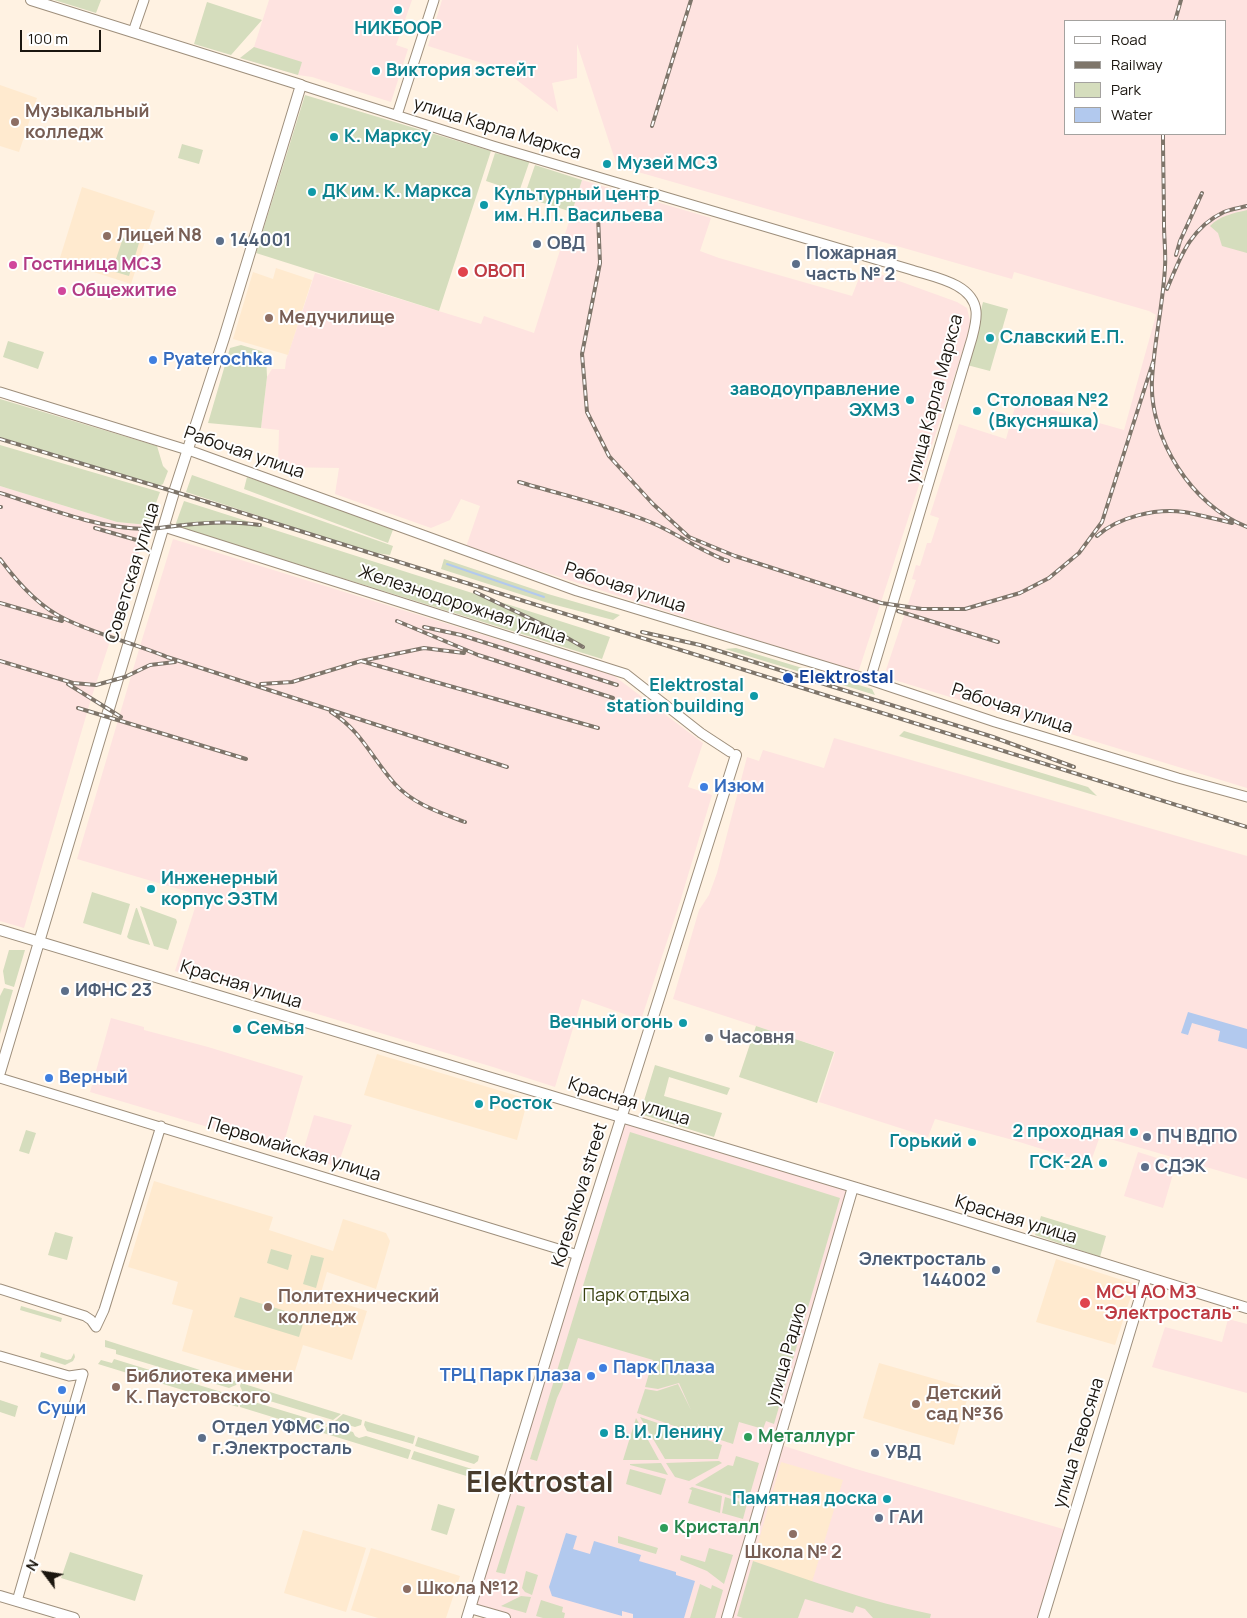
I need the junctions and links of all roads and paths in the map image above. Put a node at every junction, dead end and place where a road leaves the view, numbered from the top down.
1 (31, 0) edge
2 (144, 0) edge
3 (434, 0) edge
4 (133, 32) junction
5 (301, 85) junction
6 (397, 115) junction
7 (0, 392) edge
8 (188, 450) junction
9 (164, 527) junction
10 (870, 680) junction
11 (733, 754) joint
12 (1247, 796) edge
13 (0, 930) edge
14 (38, 941) junction
15 (0, 1072) edge
16 (0, 1078) edge
17 (622, 1117) junction
18 (161, 1126) junction
19 (853, 1187) junction
20 (578, 1255) junction
21 (1146, 1278) junction
22 (0, 1289) edge
23 (1247, 1308) edge
24 (0, 1356) edge
25 (0, 1596) edge
26 (17, 1601) junction
27 (469, 1613) edge
28 (74, 1618) edge
29 (505, 1618) edge
30 (728, 1618) edge
31 (1043, 1618) edge

1 - 4 main road, улица Карла Маркса
2 - 4 street
3 - 6 street
4 - 5 main road, улица Карла Маркса
5 - 6 street, улица Карла Маркса
5 - 8 main road, Советская улица
6 - 10 street, улица Карла Маркса
7 - 8 street, Рабочая улица
8 - 9 main road, Советская улица
8 - 10 street, Рабочая улица
9 - 11 street, Железнодорожная улица
9 - 14 main road, Советская улица
10 - 12 street, Рабочая улица
11 - 17 main road, Koreshkova street
13 - 14 main road, Красная улица
14 - 15 main road, Советская улица
14 - 17 main road, Красная улица
16 - 18 street, Первомайская улица
17 - 19 main road, Красная улица
17 - 20 main road, Koreshkova street
18 - 20 street, Первомайская улица
18 - 22 street
19 - 21 main road, Красная улица
19 - 30 main road, улица Радио
20 - 27 main road, Koreshkova street
21 - 23 main road, Красная улица
21 - 31 main road, улица Тевосяна
24 - 26 street
25 - 26 main road
26 - 28 main road
27 - 29 main road

